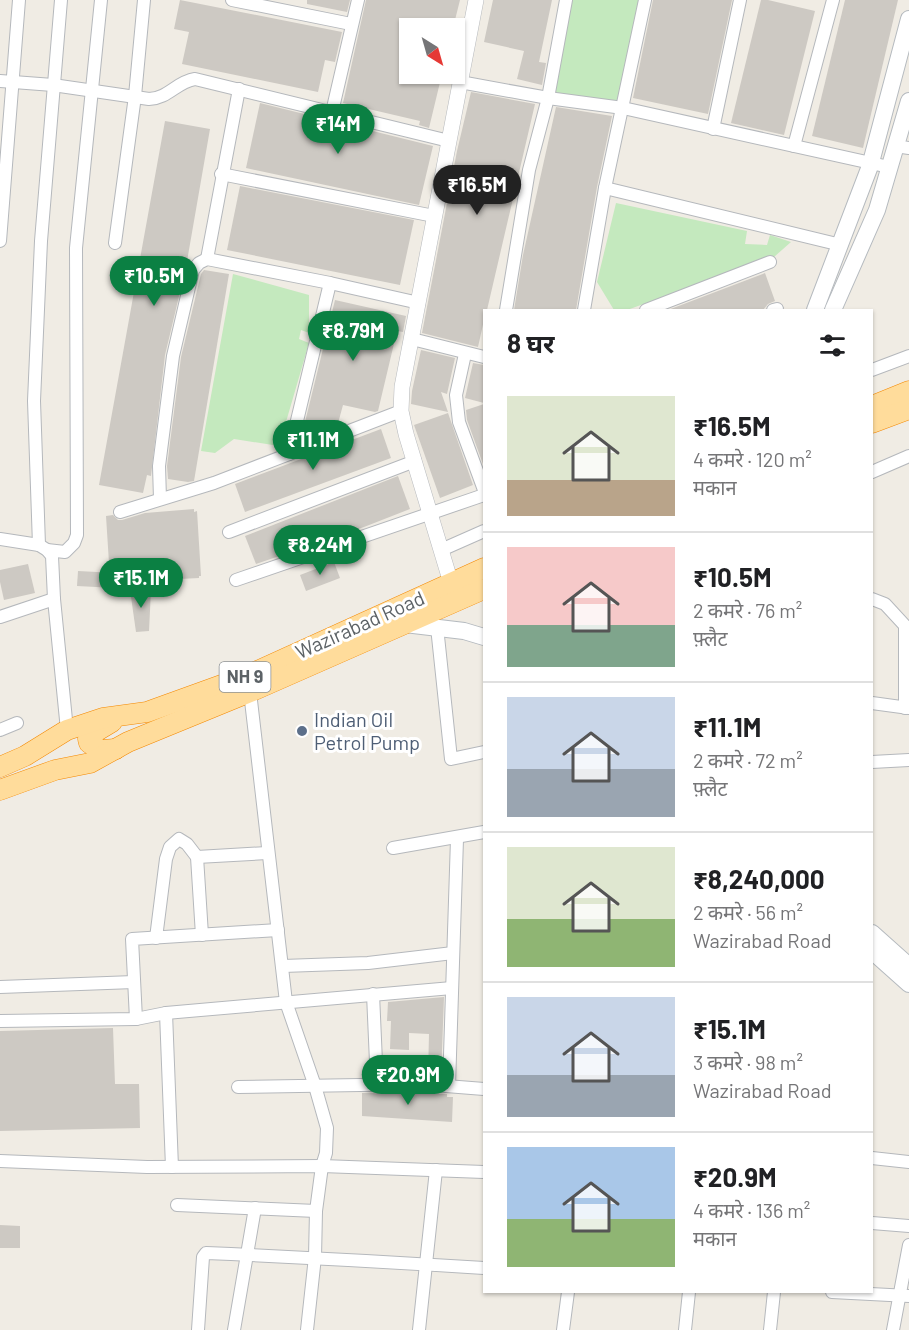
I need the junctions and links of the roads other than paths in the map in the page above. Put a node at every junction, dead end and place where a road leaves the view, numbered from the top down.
1 (20, 0) edge
2 (61, 0) edge
3 (100, 0) edge
4 (144, 0) edge
5 (232, 0) edge
6 (358, 0) edge
7 (476, 0) edge
8 (566, 0) edge
9 (645, 0) edge
10 (740, 0) edge
11 (833, 0) edge
12 (909, 19) edge
13 (351, 24) junction
14 (465, 56) edge
15 (0, 81) edge
16 (13, 82) junction
17 (465, 83) edge
18 (460, 84) edge
19 (53, 85) junction
20 (239, 89) junction
21 (92, 90) junction
22 (135, 96) junction
23 (548, 98) junction
24 (909, 103) edge
25 (624, 108) junction
26 (332, 112) junction
27 (713, 129) junction
28 (449, 141) junction
29 (794, 146) junction
30 (902, 147) edge
31 (871, 163) junction
32 (889, 167) junction
33 (221, 174) junction
34 (605, 188) junction
35 (434, 216) junction
36 (0, 241) edge
37 (115, 243) dead end
38 (841, 245) junction
39 (207, 259) junction
40 (770, 262) dead end
41 (330, 283) junction
42 (419, 303) junction
43 (506, 309) edge
44 (584, 309) edge
45 (649, 309) edge
46 (815, 309) edge
47 (832, 309) edge
48 (412, 339) junction
49 (465, 354) junction
50 (909, 356) edge
51 (483, 357) edge
52 (873, 370) edge
53 (909, 391) edge
54 (873, 406) edge
55 (909, 409) edge
56 (401, 411) junction
57 (873, 423) edge
58 (289, 454) junction
59 (909, 456) edge
60 (415, 461) junction
61 (873, 472) edge
62 (483, 487) edge
63 (483, 495) edge
64 (160, 499) junction
65 (120, 512) dead end
66 (431, 514) junction
67 (483, 531) edge
68 (230, 532) dead end
69 (0, 539) edge
70 (43, 547) junction
71 (441, 550) junction
72 (483, 568) edge
73 (236, 580) dead end
74 (451, 583) junction
75 (483, 589) edge
76 (54, 599) junction
77 (873, 599) edge
78 (0, 617) edge
79 (405, 624) junction
80 (437, 627) junction
81 (907, 628) edge
82 (483, 637) edge
83 (250, 692) junction
84 (873, 703) edge
85 (907, 708) edge
86 (122, 717) junction
87 (17, 723) dead end
88 (0, 730) edge
89 (67, 730) junction
90 (116, 749) junction
91 (483, 752) edge
92 (909, 760) edge
93 (873, 762) edge
94 (0, 767) edge
95 (0, 790) edge
96 (483, 832) edge
97 (457, 838) junction
98 (393, 848) dead end
99 (267, 853) junction
100 (196, 857) junction
101 (278, 930) junction
102 (202, 935) junction
103 (156, 938) junction
104 (873, 941) edge
105 (453, 953) junction
106 (283, 966) junction
107 (909, 966) edge
108 (134, 982) junction
109 (909, 984) edge
110 (0, 987) edge
111 (452, 988) junction
112 (374, 994) junction
113 (286, 1002) junction
114 (166, 1013) junction
115 (136, 1019) junction
116 (0, 1020) edge
117 (377, 1085) junction
118 (315, 1086) junction
119 (449, 1086) junction
120 (238, 1087) dead end
121 (483, 1089) edge
122 (873, 1158) edge
123 (0, 1161) edge
124 (909, 1162) edge
125 (322, 1166) junction
126 (172, 1167) junction
127 (436, 1170) junction
128 (483, 1172) edge
129 (177, 1205) dead end
130 (255, 1208) junction
131 (316, 1210) junction
132 (873, 1223) edge
133 (909, 1226) edge
134 (909, 1245) edge
135 (248, 1256) junction
136 (315, 1257) junction
137 (427, 1264) junction
138 (483, 1268) edge
139 (568, 1293) edge
140 (689, 1293) edge
141 (774, 1293) edge
142 (850, 1293) edge
143 (905, 1296) edge
144 (198, 1330) edge
145 (234, 1330) edge
146 (308, 1330) edge
147 (419, 1330) edge
148 (563, 1330) edge
149 (685, 1330) edge
150 (770, 1330) edge
151 (893, 1330) edge

1 - 16 street
2 - 19 street
3 - 21 street
4 - 22 street
5 - 13 street
6 - 13 street
7 - 14 street
8 - 23 street
9 - 25 street
10 - 27 street
11 - 29 street
12 - 31 main road
13 - 26 street
15 - 16 street
16 - 19 street
16 - 36 street
17 - 23 street
18 - 28 street
19 - 21 street
19 - 70 street
20 - 22 street
20 - 26 street
20 - 33 street
21 - 22 street
21 - 70 street
22 - 37 street
23 - 25 street
23 - 43 street
24 - 30 main road
25 - 27 street
25 - 34 street
26 - 28 street
27 - 29 street
28 - 35 street
29 - 31 street
30 - 32 main road
31 - 32 street
31 - 38 main road
32 - 47 main road
33 - 35 street
33 - 39 street
34 - 38 street
34 - 44 street
35 - 42 street
38 - 46 main road
39 - 41 street
39 - 64 street
40 - 45 street
41 - 42 street
41 - 58 street
42 - 48 street
48 - 49 street
48 - 56 street
49 - 51 street
49 - 62 street
50 - 52 street
53 - 54 highway
55 - 57 highway
56 - 58 street
56 - 60 street
58 - 64 street
59 - 61 street
60 - 66 street
60 - 68 street
63 - 66 street
64 - 65 street
66 - 71 street
66 - 73 street
67 - 71 street
69 - 70 street
70 - 76 street
71 - 74 street
72 - 74 highway, Wazirabad Road / NH 9
74 - 86 highway, Wazirabad Road / NH 9
75 - 79 highway, Wazirabad Road / NH 9
76 - 78 street
76 - 89 street
77 - 81 street
79 - 80 main road
79 - 83 highway, Wazirabad Road / NH 9
80 - 82 main road
80 - 91 street
81 - 85 street
83 - 90 highway, Wazirabad Road / NH 9
83 - 99 street
84 - 85 street
86 - 89 highway, Wazirabad Road / NH 9
86 - 90 highway
87 - 88 street
89 - 94 highway, Wazirabad Road / NH 9
90 - 95 highway, Wazirabad Road / NH 9
92 - 93 street
96 - 97 street
97 - 98 street
97 - 105 street
99 - 100 street
99 - 101 street
100 - 102 street
100 - 103 street
101 - 102 street
101 - 106 street
102 - 103 street
103 - 108 street
104 - 107 main road
104 - 109 main road
105 - 106 street
105 - 111 street
106 - 113 street
108 - 110 street
108 - 115 street
111 - 112 street
111 - 119 street
112 - 113 street
112 - 117 street
113 - 114 street
113 - 118 street
114 - 115 street
114 - 126 street
115 - 116 street
117 - 118 street
117 - 119 street
118 - 120 street
118 - 125 street
119 - 121 street
122 - 124 street
123 - 126 street
125 - 126 street
125 - 127 street
125 - 131 street
127 - 128 street
127 - 137 street
129 - 130 street
130 - 131 street
130 - 135 street
131 - 136 street
132 - 133 street
134 - 143 street
135 - 136 street
135 - 144 street
135 - 145 street
136 - 137 street
136 - 146 street
137 - 138 street
137 - 147 street
139 - 148 street
140 - 149 street
141 - 150 street
142 - 143 street
143 - 151 street

